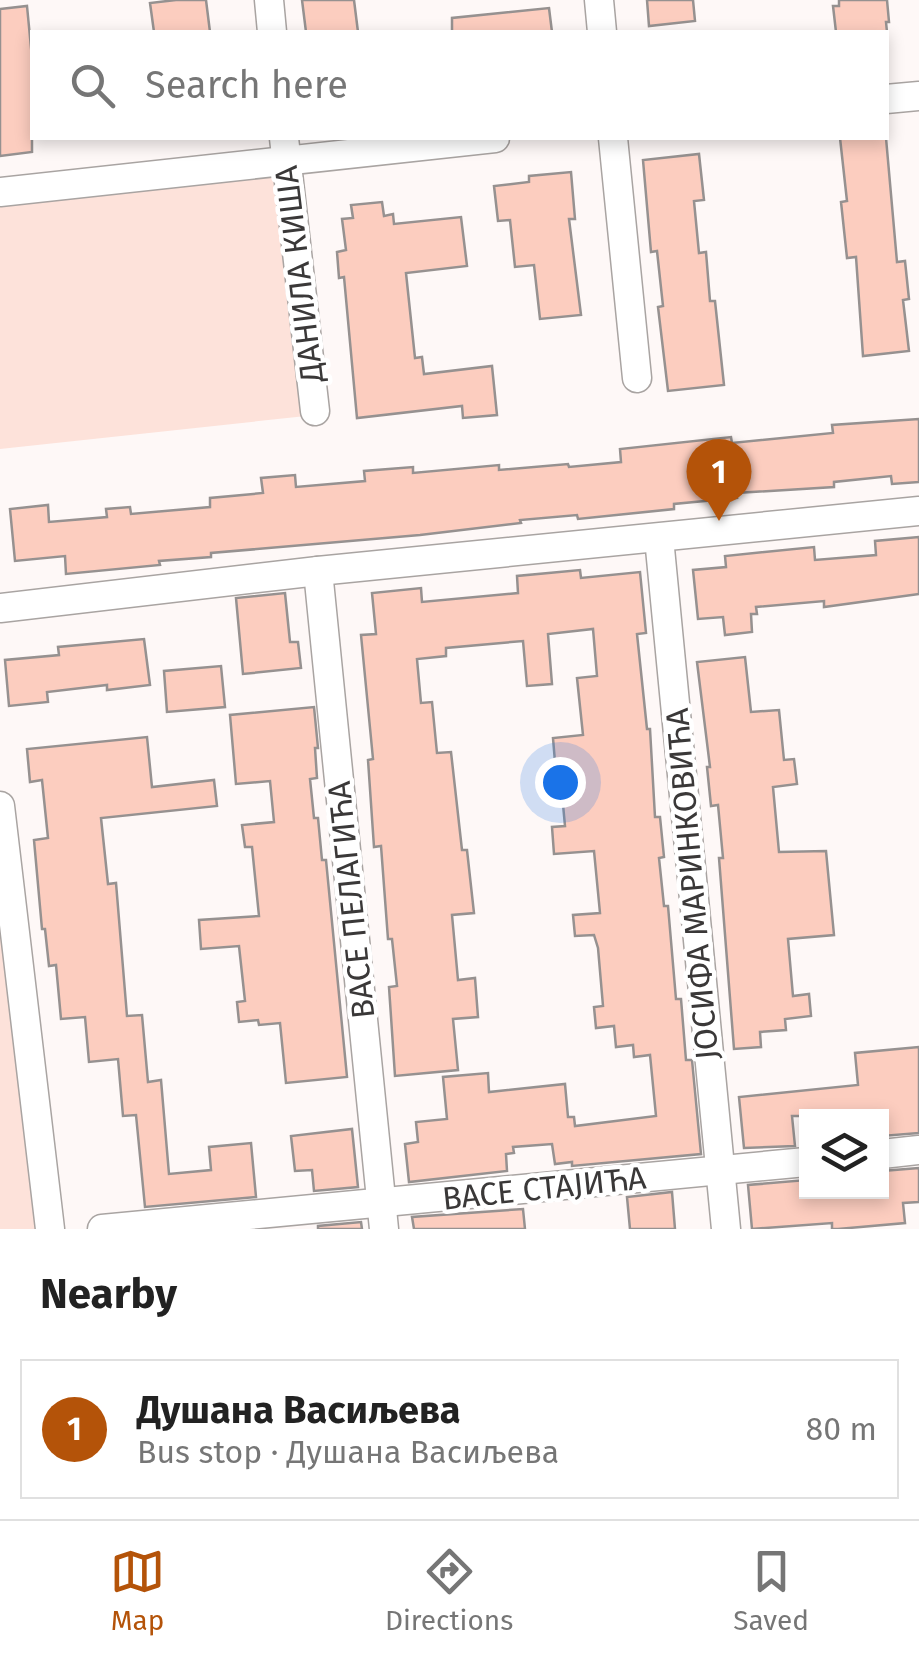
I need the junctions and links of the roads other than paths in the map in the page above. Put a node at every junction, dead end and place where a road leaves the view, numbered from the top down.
1 (269, 0) edge
2 (599, 0) edge
3 (272, 30) edge
4 (602, 30) edge
5 (919, 96) edge
6 (889, 100) edge
7 (457, 140) edge
8 (613, 140) edge
9 (285, 149) edge
10 (0, 192) edge
11 (637, 378) dead end
12 (315, 411) dead end
13 (919, 511) edge
14 (659, 538) junction
15 (318, 571) junction
16 (0, 608) edge
17 (0, 806) edge
18 (919, 1150) edge
19 (889, 1153) edge
20 (799, 1163) edge
21 (720, 1171) junction
22 (383, 1217) edge
23 (50, 1229) edge
24 (102, 1229) edge
25 (726, 1229) edge

1 - 3 street
2 - 4 street
5 - 6 street
7 - 9 street
8 - 11 street
9 - 10 street
9 - 12 street, ДАНИЛА КИША
13 - 14 street
14 - 15 street
14 - 21 street, ЈОСИФА МАРИНКОВИЋА
15 - 16 street
15 - 22 street, ВАСЕ ПЕЛАГИЋА
17 - 23 street
18 - 19 street
20 - 21 street, ВАСЕ СТАЈИЋА
21 - 22 street, ВАСЕ СТАЈИЋА
21 - 25 street, ЈОСИФА МАРИНКОВИЋА
22 - 24 street, ВАСЕ СТАЈИЋА

